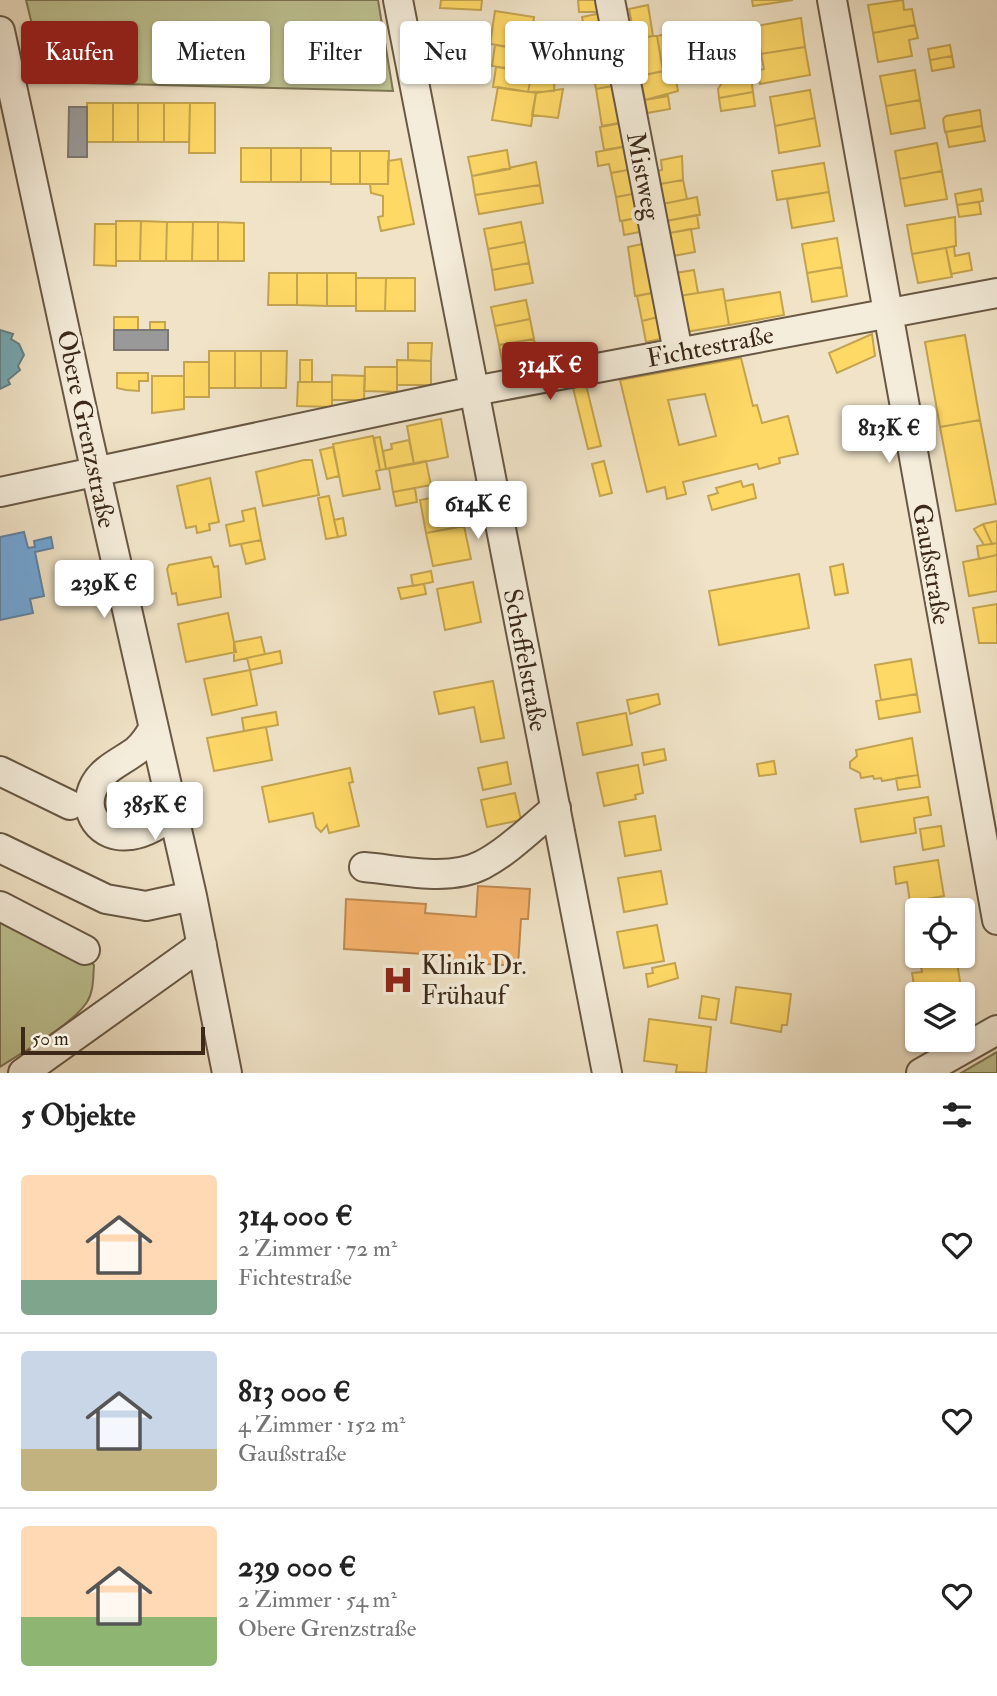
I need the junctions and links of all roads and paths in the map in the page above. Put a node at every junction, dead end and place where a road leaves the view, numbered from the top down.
1 (398, 0) edge
2 (610, 0) edge
3 (832, 0) edge
4 (0, 31) edge
5 (997, 293) edge
6 (887, 314) junction
7 (678, 352) junction
8 (474, 391) junction
9 (96, 473) junction
10 (0, 492) edge
11 (153, 729) junction
12 (0, 771) edge
13 (70, 805) dead end
14 (555, 808) junction
15 (174, 814) junction
16 (0, 848) edge
17 (363, 867) dead end
18 (192, 896) junction
19 (0, 906) edge
20 (997, 920) edge
21 (202, 945) junction
22 (85, 950) dead end
23 (997, 1030) edge
24 (23, 1073) edge
25 (227, 1073) edge
26 (607, 1073) edge
27 (921, 1073) edge

1 - 8 street, Scheffelstraße
2 - 7 street, Mistweg
3 - 6 street, Gaußstraße
4 - 9 street, Obere Grenzstraße
5 - 6 street, Fichtestraße
6 - 7 street, Fichtestraße
6 - 20 street, Gaußstraße
7 - 8 street, Fichtestraße
8 - 9 street, Fichtestraße
8 - 14 street, Scheffelstraße
9 - 10 street, Fichtestraße
9 - 11 street, Obere Grenzstraße
11 - 15 street, Obere Grenzstraße
11 - 15 street
12 - 13 street
14 - 17 street
14 - 26 street, Scheffelstraße
15 - 18 street, Obere Grenzstraße
16 - 18 street
18 - 21 street, Obere Grenzstraße
19 - 22 street
21 - 24 street
21 - 25 street, Obere Grenzstraße
23 - 27 street

